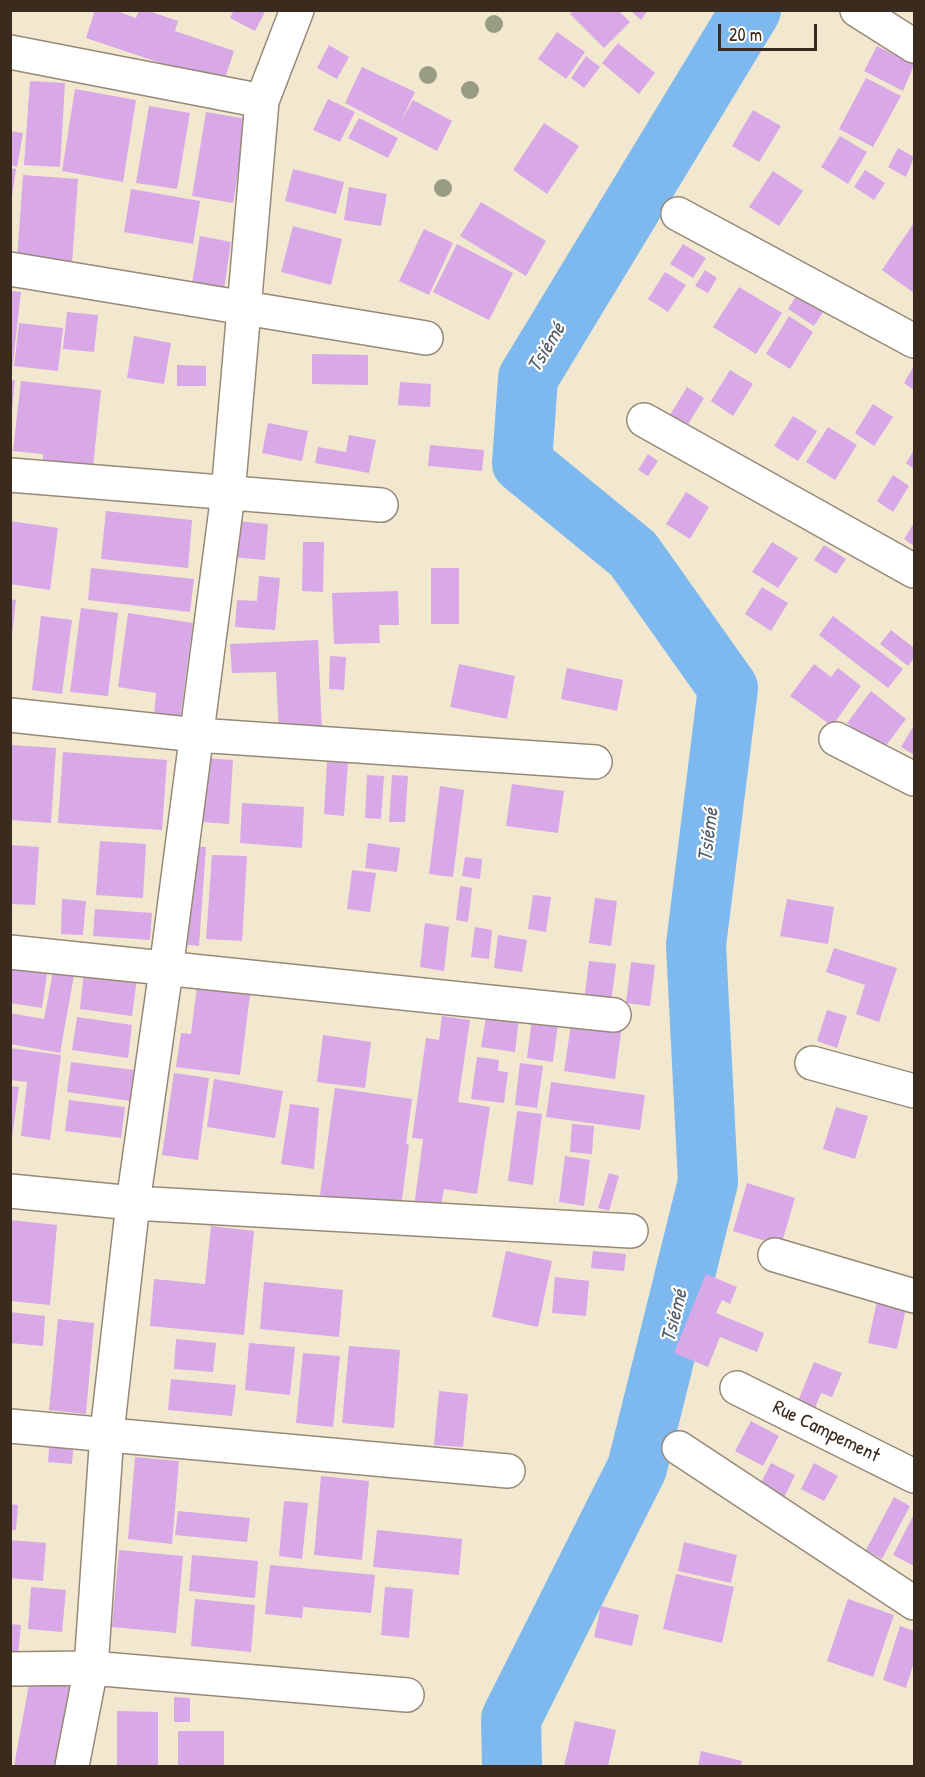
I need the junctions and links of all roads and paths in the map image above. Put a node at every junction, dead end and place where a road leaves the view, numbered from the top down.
1 (297, 10) edge
2 (857, 10) edge
3 (915, 46) edge
4 (10, 52) edge
5 (262, 101) junction
6 (678, 214) dead end
7 (10, 269) edge
8 (243, 306) junction
9 (426, 338) dead end
10 (915, 341) edge
11 (644, 420) dead end
12 (10, 475) edge
13 (228, 494) junction
14 (381, 505) dead end
15 (915, 571) edge
16 (10, 715) edge
17 (197, 735) junction
18 (836, 739) dead end
19 (595, 762) dead end
20 (915, 779) edge
21 (10, 952) edge
22 (166, 970) junction
23 (614, 1015) dead end
24 (812, 1062) dead end
25 (915, 1091) edge
26 (10, 1191) edge
27 (132, 1203) junction
28 (631, 1231) dead end
29 (775, 1255) dead end
30 (915, 1296) edge
31 (737, 1388) dead end
32 (10, 1426) edge
33 (107, 1433) junction
34 (679, 1448) dead end
35 (508, 1471) dead end
36 (915, 1476) edge
37 (915, 1603) edge
38 (91, 1668) junction
39 (10, 1669) edge
40 (407, 1695) dead end
41 (72, 1767) edge

1 - 5 street
2 - 3 street
4 - 5 street
5 - 8 street
6 - 10 street
7 - 8 street
8 - 9 street
8 - 13 street
11 - 15 street
12 - 13 street
13 - 14 street
13 - 17 street
16 - 17 street
17 - 19 street
17 - 22 street
18 - 20 street
21 - 22 street
22 - 23 street
22 - 27 street
24 - 25 street
26 - 27 street
27 - 28 street
27 - 33 street
29 - 30 street
31 - 36 street, Rue Campement
32 - 33 street
33 - 35 street
33 - 38 street
34 - 37 street
38 - 39 street
38 - 40 street
38 - 41 street

